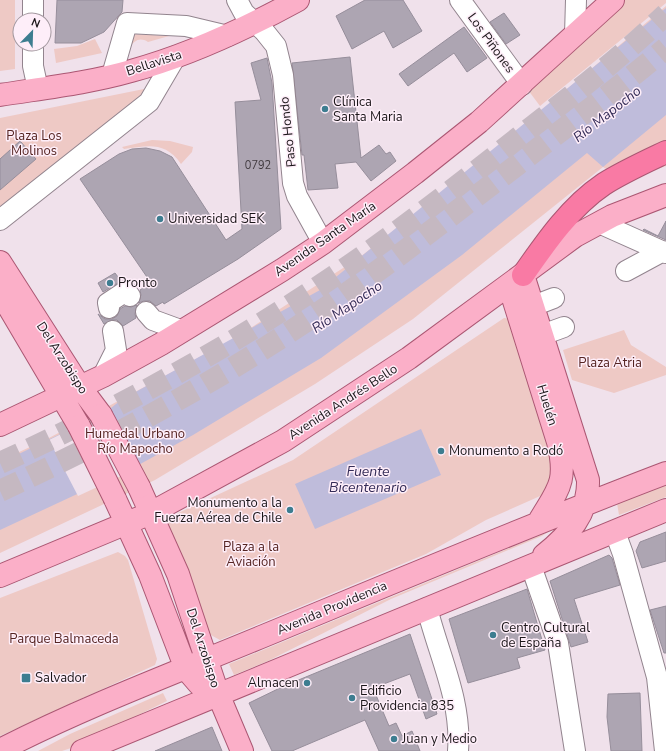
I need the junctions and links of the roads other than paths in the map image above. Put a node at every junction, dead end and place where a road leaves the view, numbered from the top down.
1 (33, 0) edge
2 (237, 0) edge
3 (298, 0) edge
4 (460, 0) edge
5 (576, 0) edge
6 (613, 0) edge
7 (33, 12) edge
8 (255, 24) junction
9 (575, 35) junction
10 (228, 36) junction
11 (33, 52) edge
12 (176, 56) junction
13 (112, 75) junction
14 (522, 85) junction
15 (38, 89) junction
16 (0, 95) edge
17 (666, 152) edge
18 (666, 195) edge
19 (0, 220) edge
20 (599, 222) junction
21 (323, 243) junction
22 (664, 252) edge
23 (0, 262) edge
24 (626, 271) dead end
25 (516, 280) junction
26 (0, 292) edge
27 (130, 296) dead end
28 (554, 298) dead end
29 (533, 306) junction
30 (109, 308) dead end
31 (146, 312) dead end
32 (564, 327) dead end
33 (113, 331) dead end
34 (183, 331) junction
35 (542, 335) junction
36 (110, 373) junction
37 (71, 392) junction
38 (100, 414) junction
39 (0, 425) edge
40 (666, 473) edge
41 (585, 503) junction
42 (666, 510) edge
43 (152, 513) junction
44 (538, 522) junction
45 (127, 524) junction
46 (615, 532) junction
47 (531, 566) junction
48 (0, 576) edge
49 (427, 608) junction
50 (207, 660) junction
51 (186, 669) junction
52 (218, 694) junction
53 (0, 750) edge
54 (82, 751) edge
55 (242, 751) edge
56 (458, 751) edge
57 (575, 751) edge
58 (665, 751) edge

1 - 7 street
2 - 8 street, Paso Hondo
3 - 8 main road, Bellavista
4 - 14 street, Los Piñones
5 - 9 street
6 - 9 main road, Avenida Santa María
8 - 10 main road, Bellavista
8 - 21 street, Paso Hondo
9 - 14 main road, Avenida Santa María
10 - 12 main road, Bellavista
10 - 13 street
11 - 15 street
12 - 13 main road, Bellavista
12 - 19 street
13 - 15 main road, Bellavista
14 - 21 main road, Avenida Santa María
15 - 16 main road, Bellavista
17 - 25 highway
18 - 20 main road, Avenida Andrés Bello
20 - 22 street
20 - 25 main road, Avenida Andrés Bello
21 - 34 main road, Avenida Santa María
22 - 24 street
23 - 37 main road, Del Arzobispo
25 - 29 main road, Huelén
25 - 43 main road, Avenida Andrés Bello
25 - 44 main road, Huelén
26 - 37 main road, Del Arzobispo
27 - 30 street
28 - 29 street
29 - 35 main road, Huelén
31 - 34 street
32 - 35 street
33 - 36 street
34 - 36 main road, Avenida Santa María
35 - 41 main road, Huelén
36 - 37 main road, Avenida Santa María
36 - 38 main road
37 - 38 main road, Del Arzobispo
37 - 39 main road, Avenida Santa María
37 - 45 main road, Del Arzobispo, bridge
38 - 43 main road, Del Arzobispo, bridge
40 - 41 main road, Avenida Providencia
41 - 44 main road, Avenida Providencia
41 - 47 main road, Huelén
42 - 46 main road
43 - 45 main road, Avenida Andrés Bello
43 - 50 main road, Del Arzobispo
44 - 50 main road, Avenida Providencia
45 - 48 main road, Avenida Andrés Bello
45 - 51 main road, Del Arzobispo
46 - 47 main road
46 - 58 street
47 - 49 main road
47 - 57 street
49 - 52 main road
49 - 56 street
50 - 51 main road, Avenida Providencia
50 - 52 main road, Del Arzobispo
51 - 52 main road, Del Arzobispo
51 - 53 main road, Avenida Providencia
52 - 54 main road
52 - 55 main road

